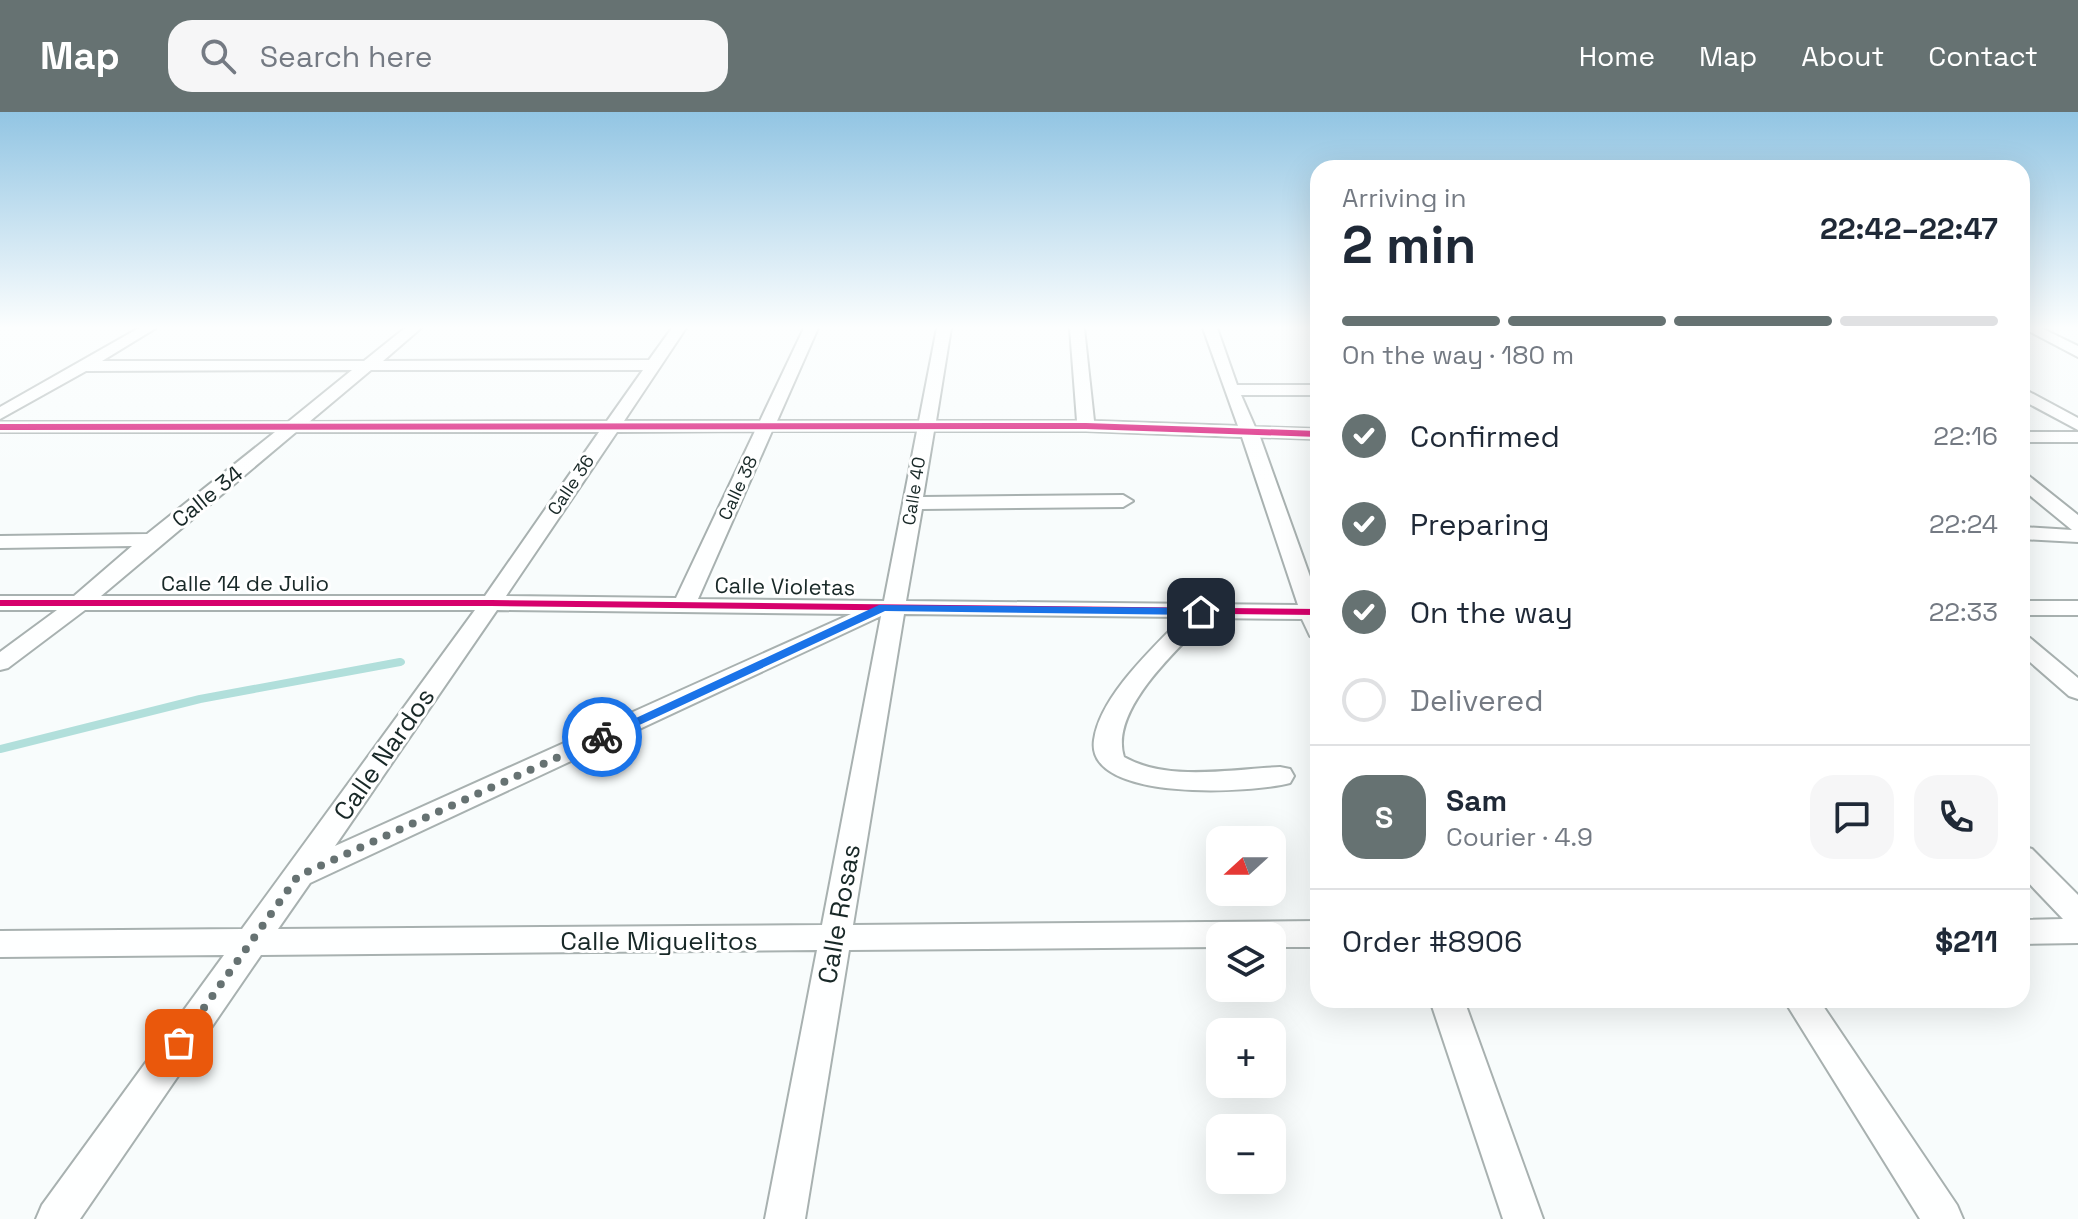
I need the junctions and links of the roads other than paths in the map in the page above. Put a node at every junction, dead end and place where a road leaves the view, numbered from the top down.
1 (59, 380) edge
2 (350, 380) edge
3 (644, 380) edge
4 (789, 380) edge
5 (934, 380) edge
6 (1082, 380) edge
7 (1227, 380) edge
8 (1231, 390) junction
9 (1310, 390) edge
10 (2030, 398) edge
11 (0, 414) edge
12 (2078, 425) edge
13 (1086, 426) junction
14 (0, 427) edge
15 (293, 427) junction
16 (611, 427) junction
17 (768, 427) junction
18 (925, 427) junction
19 (1250, 434) junction
20 (1310, 434) edge
21 (2030, 437) edge
22 (2078, 437) edge
23 (2030, 486) edge
24 (1123, 501) dead end
25 (911, 503) junction
26 (2078, 525) edge
27 (2030, 533) edge
28 (2078, 536) edge
29 (152, 540) junction
30 (0, 542) edge
31 (1310, 601) edge
32 (0, 603) edge
33 (80, 603) junction
34 (491, 603) junction
35 (684, 604) junction
36 (889, 608) junction
37 (2030, 608) edge
38 (2078, 608) edge
39 (1201, 612) junction
40 (1310, 618) edge
41 (2030, 650) edge
42 (0, 663) edge
43 (2078, 691) edge
44 (1280, 776) dead end
45 (2030, 865) edge
46 (298, 876) junction
47 (2078, 915) edge
48 (2078, 931) edge
49 (2030, 932) edge
50 (1310, 934) edge
51 (834, 940) junction
52 (249, 942) junction
53 (0, 944) edge
54 (1450, 1008) edge
55 (1806, 1008) edge
56 (56, 1219) edge
57 (785, 1219) edge
58 (1523, 1219) edge
59 (1943, 1219) edge

1 - 11 street
2 - 15 street, Calle 34
3 - 16 street, Calle 36
4 - 17 street, Calle 38
5 - 18 street, Calle 40
6 - 13 street
7 - 8 street
8 - 9 street
8 - 19 street
10 - 12 street
13 - 18 street
13 - 19 street
14 - 15 street
15 - 16 street
15 - 29 street, Calle 34
16 - 17 street
16 - 34 street, Calle 36
17 - 18 street
17 - 35 street, Calle 38
18 - 25 street, Calle 40
19 - 20 street
19 - 31 street
21 - 22 street
23 - 26 street
24 - 25 street
25 - 36 street, Calle 40
27 - 28 street
29 - 30 street
29 - 33 street, Calle 34
32 - 33 street, Calle 14 de Julio
33 - 34 street, Calle 14 de Julio
33 - 42 street, Calle 34
34 - 35 street, Calle Violetas
34 - 46 street, Calle Nardos
35 - 36 street, Calle Violetas
36 - 39 street, Calle Violetas
36 - 46 street
36 - 51 street, Calle Rosas
37 - 38 street
39 - 40 street, Calle Violetas
39 - 44 street
41 - 43 street
45 - 47 street
46 - 52 street, Calle Nardos
48 - 49 street
50 - 51 street, Calle Miguelitos
51 - 52 street, Calle Miguelitos
51 - 57 street, Calle Rosas
52 - 53 street, Calle Miguelitos
52 - 56 street, Calle Nardos
54 - 58 street
55 - 59 street

